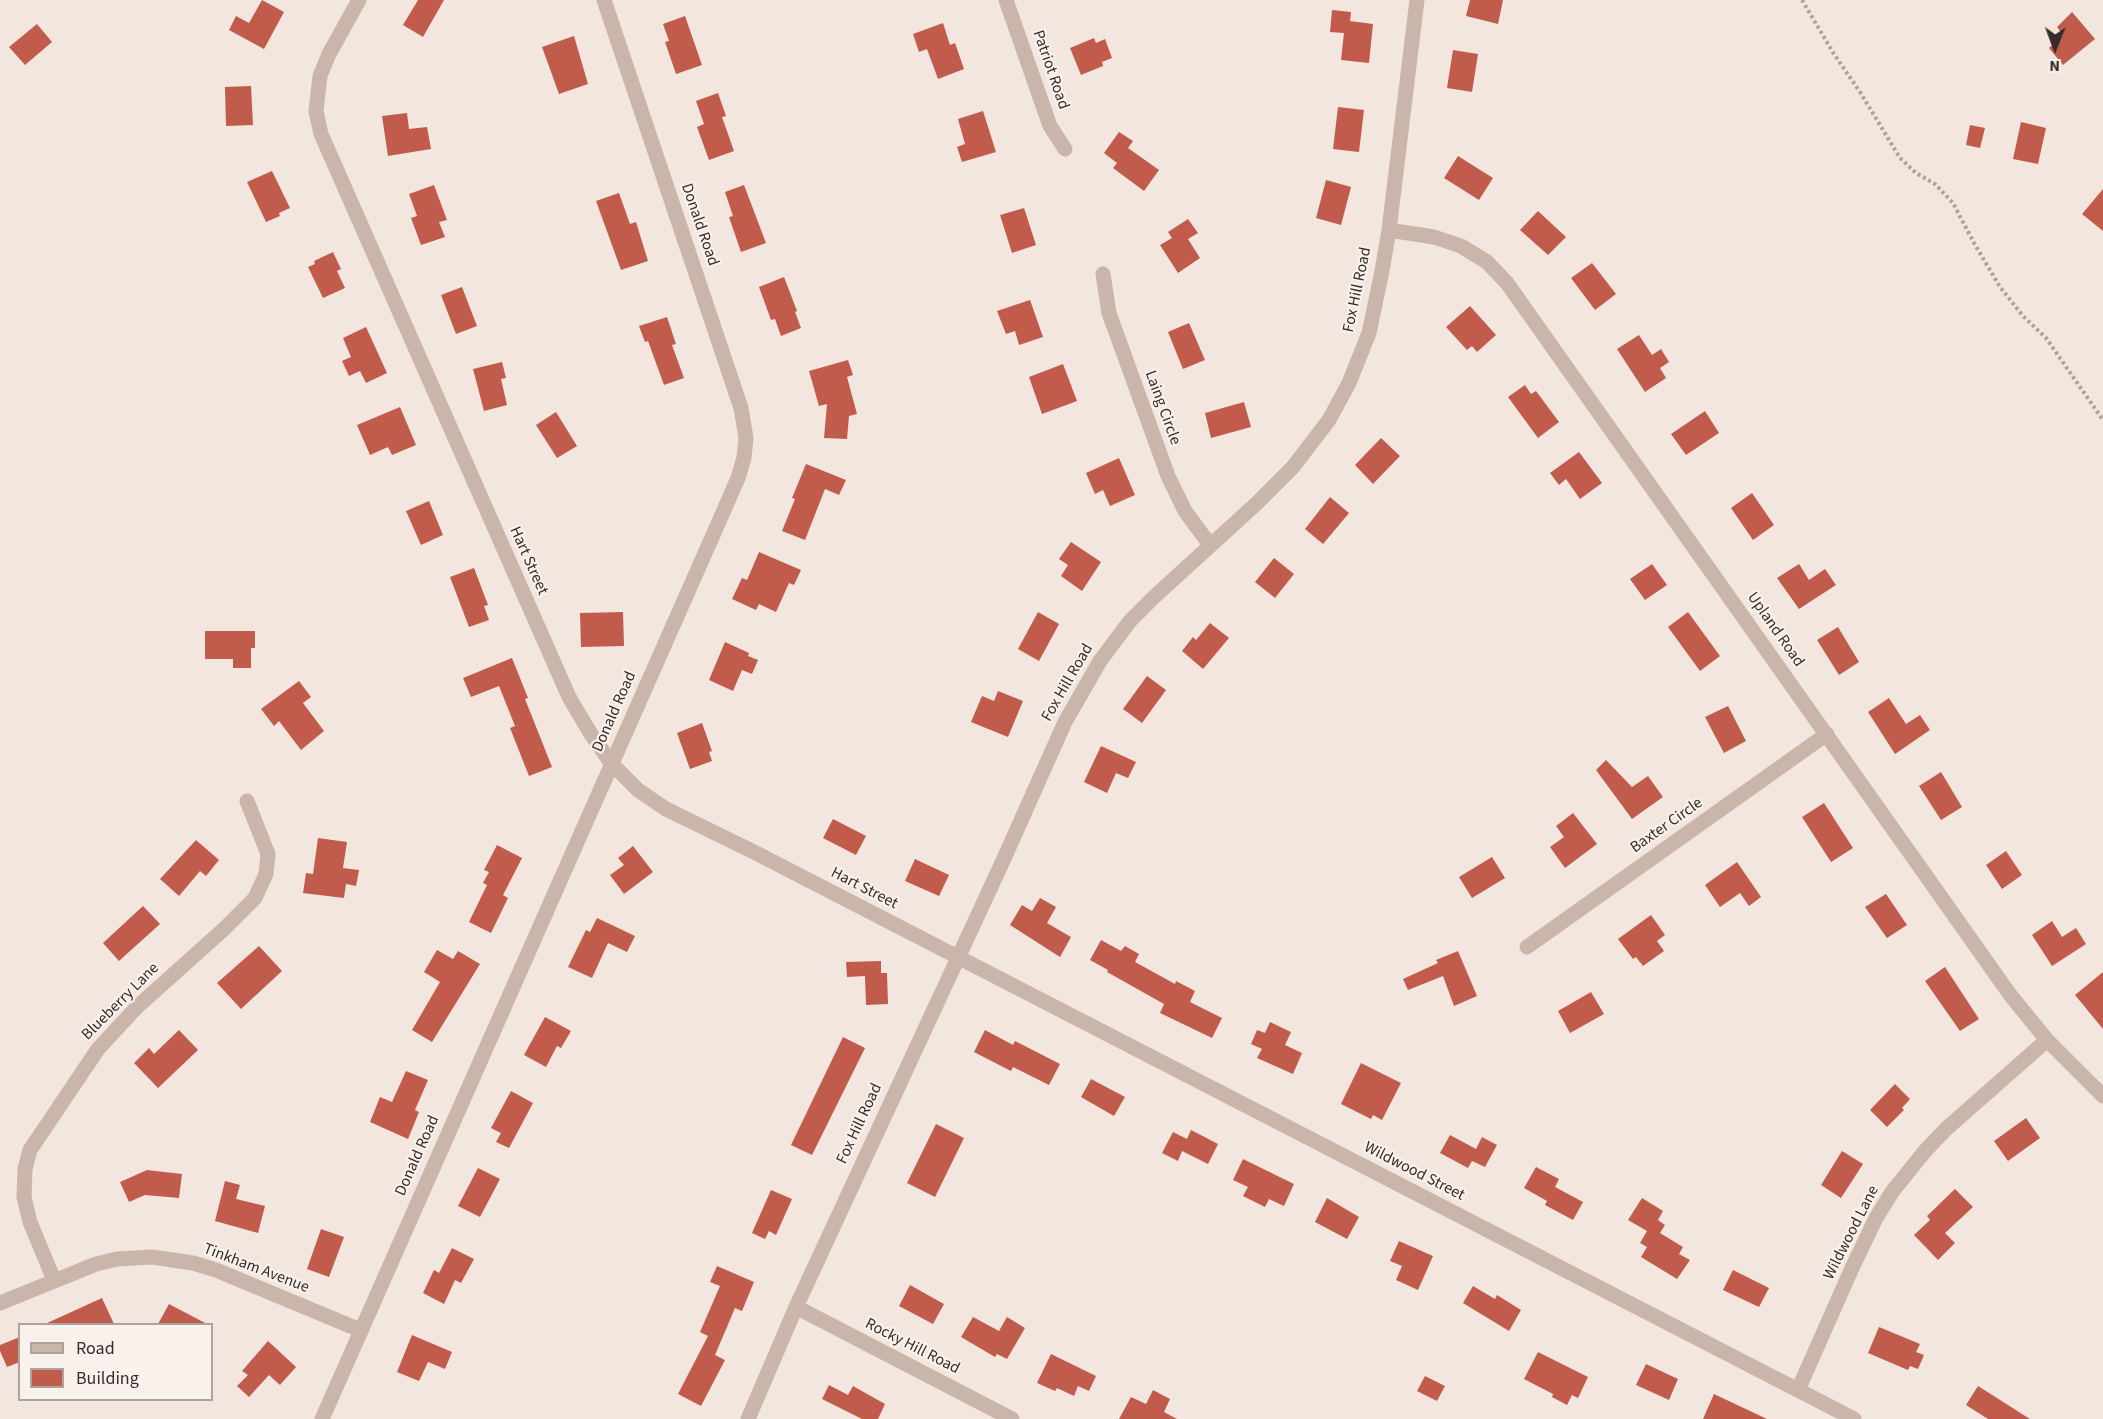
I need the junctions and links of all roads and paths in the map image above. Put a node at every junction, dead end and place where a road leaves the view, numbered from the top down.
1 (359, 0) edge
2 (604, 0) edge
3 (1006, 0) edge
4 (1417, 0) edge
5 (1802, 0) edge
6 (1065, 149) dead end
7 (1389, 230) junction
8 (1103, 274) dead end
9 (2103, 420) edge
10 (1210, 545) junction
11 (1827, 734) junction
12 (611, 763) junction
13 (247, 801) dead end
14 (1527, 947) dead end
15 (957, 957) junction
16 (2047, 1040) junction
17 (2103, 1096) edge
18 (54, 1280) junction
19 (0, 1303) edge
20 (796, 1307) junction
21 (360, 1330) junction
22 (1798, 1390) junction
23 (322, 1419) edge
24 (748, 1419) edge
25 (1012, 1419) edge
26 (1854, 1419) edge

1 - 12 street, Hart Street
2 - 12 street, Donald Road
3 - 6 street, Patriot Road
4 - 7 street, Fox Hill Road
5 - 9 path
7 - 10 street, Fox Hill Road
7 - 11 street, Upland Road
8 - 10 street, Laing Circle
10 - 15 street, Fox Hill Road
11 - 14 street, Baxter Circle
11 - 16 street, Upland Road
12 - 15 street, Hart Street
12 - 21 street, Donald Road
13 - 18 street, Blueberry Lane
15 - 20 street, Fox Hill Road
15 - 22 street, Wildwood Street
16 - 17 street, Upland Road
16 - 22 street, Wildwood Lane
18 - 19 street, Tinkham Avenue
18 - 21 street, Tinkham Avenue
20 - 24 street, Fox Hill Road
20 - 25 street, Rocky Hill Road
21 - 23 street, Donald Road
22 - 26 street, Wildwood Street

